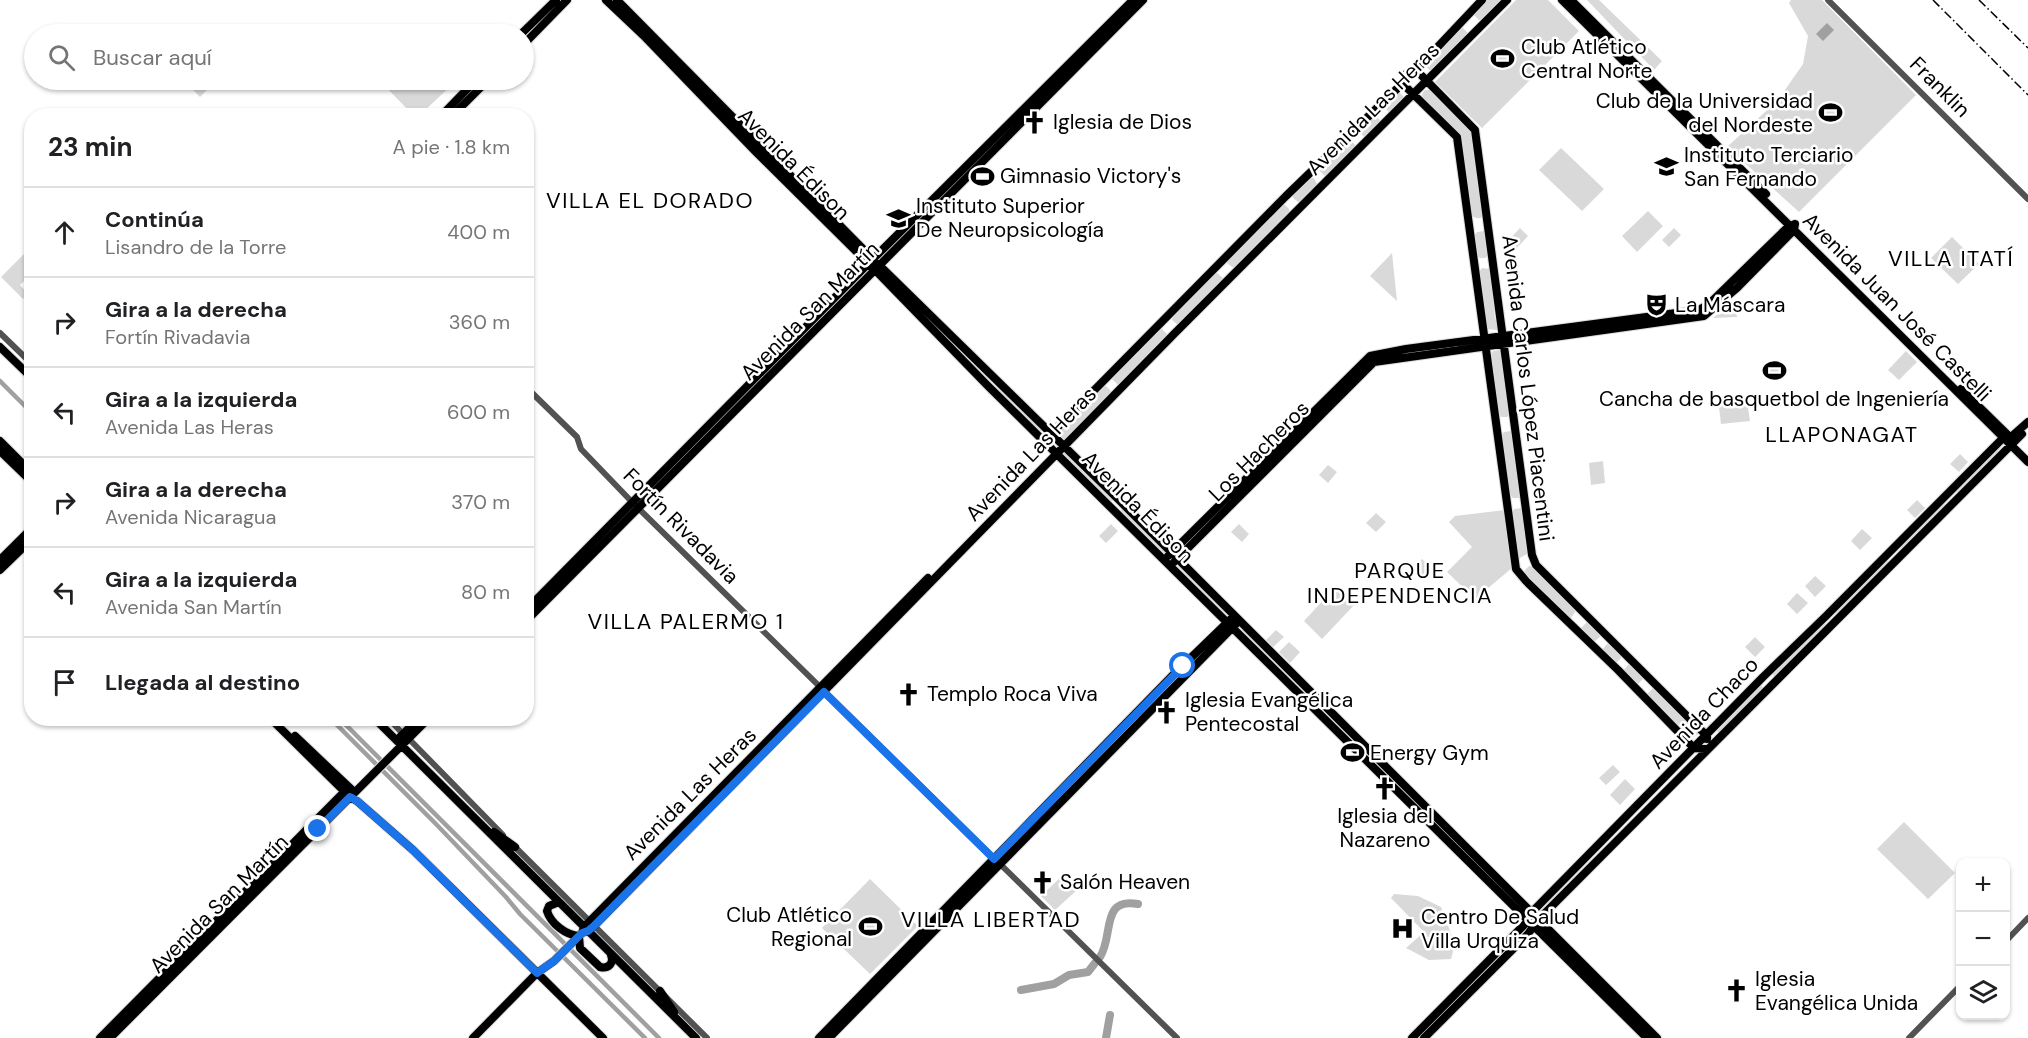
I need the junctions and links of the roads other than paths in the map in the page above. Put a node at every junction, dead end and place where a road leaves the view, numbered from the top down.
1 (556, 0) edge
2 (567, 0) edge
3 (606, 0) edge
4 (617, 0) edge
5 (1133, 0) edge
6 (1143, 0) edge
7 (1482, 0) edge
8 (1507, 0) edge
9 (1563, 0) edge
10 (1571, 0) edge
11 (1828, 0) edge
12 (531, 24) edge
13 (534, 34) edge
14 (1415, 71) junction
15 (1404, 80) junction
16 (1419, 86) junction
17 (466, 90) edge
18 (478, 90) edge
19 (449, 108) edge
20 (460, 108) edge
21 (2028, 199) edge
22 (1793, 226) junction
23 (875, 264) junction
24 (0, 333) edge
25 (1504, 339) junction
26 (1486, 342) junction
27 (0, 347) edge
28 (24, 356) edge
29 (24, 370) edge
30 (534, 395) edge
31 (2028, 422) edge
32 (2028, 428) edge
33 (1051, 434) junction
34 (1044, 440) junction
35 (2010, 440) junction
36 (0, 441) edge
37 (1063, 447) junction
38 (0, 451) edge
39 (1056, 452) junction
40 (2028, 455) edge
41 (2028, 462) edge
42 (24, 464) edge
43 (24, 474) edge
44 (632, 502) junction
45 (639, 508) junction
46 (24, 536) edge
47 (24, 547) edge
48 (1171, 559) junction
49 (0, 560) edge
50 (0, 570) edge
51 (534, 602) edge
52 (534, 613) edge
53 (1234, 621) junction
54 (822, 689) junction
55 (279, 726) edge
56 (285, 726) edge
57 (385, 726) edge
58 (393, 726) edge
59 (413, 726) edge
60 (420, 726) edge
61 (1707, 736) junction
62 (403, 740) junction
63 (1695, 748) junction
64 (1708, 749) junction
65 (351, 794) junction
66 (477, 821) junction
67 (515, 847) junction
68 (994, 859) junction
69 (1001, 865) junction
70 (559, 902) junction
71 (2028, 918) edge
72 (1533, 920) junction
73 (584, 931) junction
74 (2010, 937) edge
75 (611, 954) junction
76 (537, 973) junction
77 (1956, 990) edge
78 (660, 991) junction
79 (683, 1026) junction
80 (100, 1038) edge
81 (110, 1038) edge
82 (473, 1038) edge
83 (603, 1038) edge
84 (696, 1038) edge
85 (707, 1038) edge
86 (819, 1038) edge
87 (829, 1038) edge
88 (1177, 1038) edge
89 (1412, 1038) edge
90 (1424, 1038) edge
91 (1647, 1038) edge
92 (1657, 1038) edge
93 (1909, 1038) edge

1 - 12 main road
2 - 13 main road
3 - 23 main road, Avenida Édison
4 - 23 main road, Avenida Édison
5 - 23 main road, Avenida San Martín
6 - 23 main road, Avenida San Martín
7 - 14 main road, Avenida Las Heras
8 - 16 main road, Avenida Las Heras
9 - 22 main road, Avenida Juan José Castelli
10 - 22 main road, Avenida Juan José Castelli
11 - 21 street, Franklin
14 - 15 main road, Avenida Las Heras
14 - 16 main road, Avenida Carlos López Piacentini
15 - 16 main road, Avenida Carlos López Piacentini
15 - 33 main road, Avenida Las Heras
16 - 25 main road, Avenida Carlos López Piacentini
16 - 26 main road, Avenida Carlos López Piacentini
16 - 37 main road, Avenida Las Heras
17 - 19 main road
18 - 20 main road
22 - 25 main road
22 - 35 main road, Avenida Juan José Castelli
23 - 33 main road, Avenida Édison
23 - 34 main road, Avenida Édison
23 - 44 main road, Avenida San Martín
23 - 45 main road, Avenida San Martín
24 - 28 street
25 - 26 main road
25 - 61 main road, Avenida Carlos López Piacentini
26 - 48 main road, Los Hacheros
26 - 63 main road, Avenida Carlos López Piacentini
27 - 29 main road
30 - 44 street, Fortín Rivadavia
31 - 35 main road, Avenida Chaco
32 - 35 main road, Avenida Chaco
33 - 34 main road, Avenida Las Heras
33 - 37 main road, Avenida Édison
34 - 39 main road, Avenida Édison
35 - 40 main road, Avenida Juan José Castelli
35 - 41 main road, Avenida Juan José Castelli
35 - 61 main road, Avenida Chaco
35 - 64 main road, Avenida Chaco
36 - 42 main road
37 - 39 main road, Avenida Las Heras
37 - 48 main road, Avenida Édison
38 - 43 main road
39 - 48 main road, Avenida Édison
39 - 54 main road, Avenida Las Heras
44 - 45 street, Fortín Rivadavia
44 - 51 main road, Avenida San Martín
45 - 52 main road, Avenida San Martín
45 - 54 street, Fortín Rivadavia
46 - 49 main road
47 - 50 main road
48 - 53 main road, Avenida Édison
53 - 68 main road
53 - 69 main road
53 - 72 main road, Avenida Édison
54 - 68 street, Fortín Rivadavia
54 - 73 main road, Avenida Las Heras
55 - 65 main road
56 - 65 main road
57 - 62 main road
58 - 62 street
59 - 62 main road, Avenida San Martín
60 - 62 main road, Avenida San Martín
61 - 63 main road, Avenida Chaco
61 - 64 main road
62 - 65 main road, Avenida San Martín
62 - 66 main road
62 - 67 street
63 - 64 main road
63 - 72 main road, Avenida Chaco
64 - 72 main road, Avenida Chaco
65 - 76 main road
65 - 80 main road, Avenida San Martín
65 - 81 main road, Avenida San Martín
66 - 67 main road
66 - 70 main road
67 - 73 street
68 - 69 street, Fortín Rivadavia
68 - 86 main road
69 - 87 main road
69 - 88 street, Fortín Rivadavia
70 - 73 main road
70 - 73 main road
71 - 74 street
72 - 89 main road, Avenida Chaco
72 - 90 main road, Avenida Chaco
72 - 91 main road, Avenida Édison
72 - 92 main road, Avenida Édison
73 - 75 main road
73 - 75 main road
73 - 76 main road, Avenida Las Heras
73 - 78 street
75 - 79 main road
76 - 82 main road, Avenida Las Heras
76 - 83 main road
77 - 93 street
78 - 79 main road
78 - 85 street
79 - 84 main road

